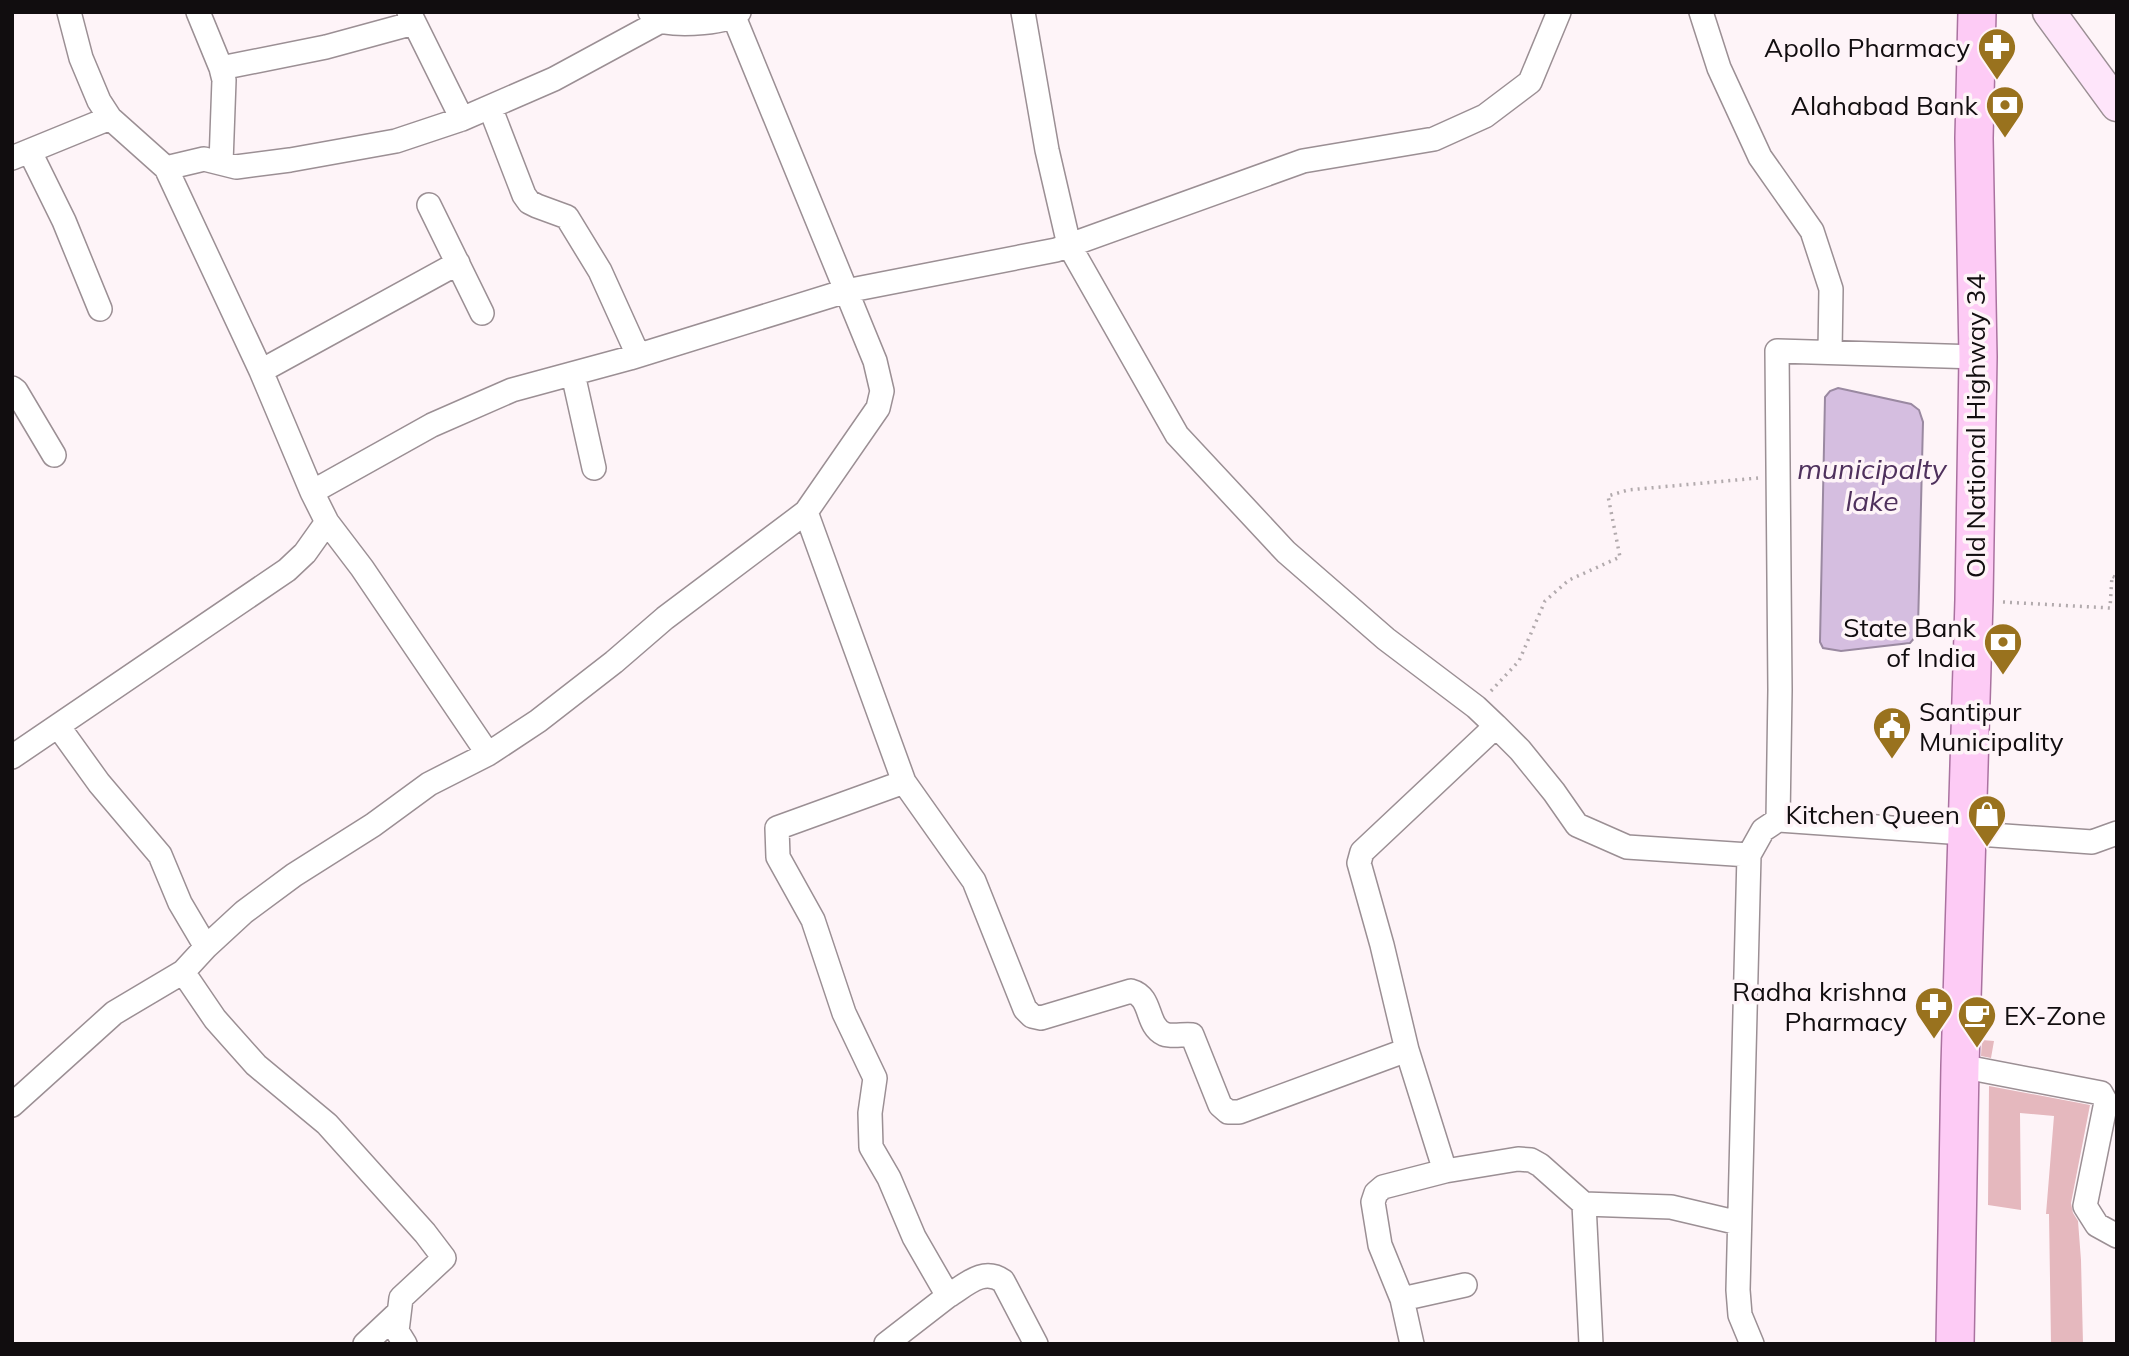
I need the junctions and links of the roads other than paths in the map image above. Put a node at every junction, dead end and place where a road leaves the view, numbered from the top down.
1 (69, 12) edge
2 (198, 12) edge
3 (1023, 12) edge
4 (1559, 12) edge
5 (1701, 12) edge
6 (1977, 12) edge
7 (2049, 12) edge
8 (735, 14) edge
9 (656, 17) edge
10 (412, 18) edge
11 (221, 68) junction
12 (2117, 105) edge
13 (490, 107) junction
14 (110, 118) junction
15 (462, 119) junction
16 (21, 155) edge
17 (221, 163) junction
18 (166, 167) junction
19 (429, 205) dead end
20 (1069, 245) junction
21 (458, 263) junction
22 (846, 291) junction
23 (100, 309) dead end
24 (482, 313) dead end
25 (1830, 352) junction
26 (638, 355) junction
27 (1979, 357) junction
28 (261, 371) junction
29 (573, 374) junction
30 (12, 388) edge
31 (54, 455) dead end
32 (594, 468) dead end
33 (312, 492) junction
34 (806, 512) junction
35 (327, 522) junction
36 (58, 726) junction
37 (1496, 726) junction
38 (488, 754) junction
39 (12, 757) edge
40 (904, 782) junction
41 (1778, 821) junction
42 (2117, 833) edge
43 (1966, 834) junction
44 (1749, 855) junction
45 (206, 947) junction
46 (183, 972) junction
47 (1407, 1050) junction
48 (1960, 1066) junction
49 (12, 1105) edge
50 (2108, 1134) edge
51 (1445, 1171) junction
52 (1584, 1205) junction
53 (1739, 1223) junction
54 (2117, 1236) edge
55 (1465, 1285) dead end
56 (948, 1296) junction
57 (1402, 1298) junction
58 (399, 1312) junction
59 (365, 1344) edge
60 (405, 1344) edge
61 (886, 1344) edge
62 (1035, 1344) edge
63 (1412, 1344) edge
64 (1591, 1344) edge
65 (1752, 1344) edge
66 (1955, 1344) edge

1 - 14 street
2 - 11 street
3 - 20 street
4 - 20 street
5 - 25 street
6 - 27 main road, Old National Highway 34
7 - 12 main road
8 - 9 street
8 - 22 street
9 - 13 street
10 - 11 street
10 - 15 street
11 - 17 street
13 - 15 street
13 - 26 street
14 - 16 street
14 - 18 street
15 - 17 street
16 - 23 street
17 - 18 street
18 - 28 street
19 - 21 street
20 - 22 street
20 - 37 street
21 - 24 street
21 - 28 street
22 - 26 street
22 - 34 street
25 - 27 street
25 - 41 street
26 - 29 street
27 - 43 main road, Old National Highway 34
28 - 33 street
29 - 32 street
29 - 33 street
30 - 31 street
33 - 35 street
34 - 38 street
34 - 40 street
35 - 36 street
35 - 38 street
36 - 39 street
36 - 45 street
37 - 44 street
37 - 47 street
38 - 45 street
40 - 47 street
40 - 56 street
41 - 43 street
41 - 44 street
42 - 43 street
43 - 48 main road, Old National Highway 34
44 - 53 street
45 - 46 street
46 - 49 street
46 - 58 street
47 - 51 street
48 - 50 street
48 - 66 main road, Old National Highway 34
50 - 54 street
51 - 52 street
51 - 57 street
52 - 53 street
52 - 64 street
53 - 65 street
55 - 57 street
56 - 61 street
56 - 62 street
57 - 63 street
58 - 59 street
58 - 60 street

